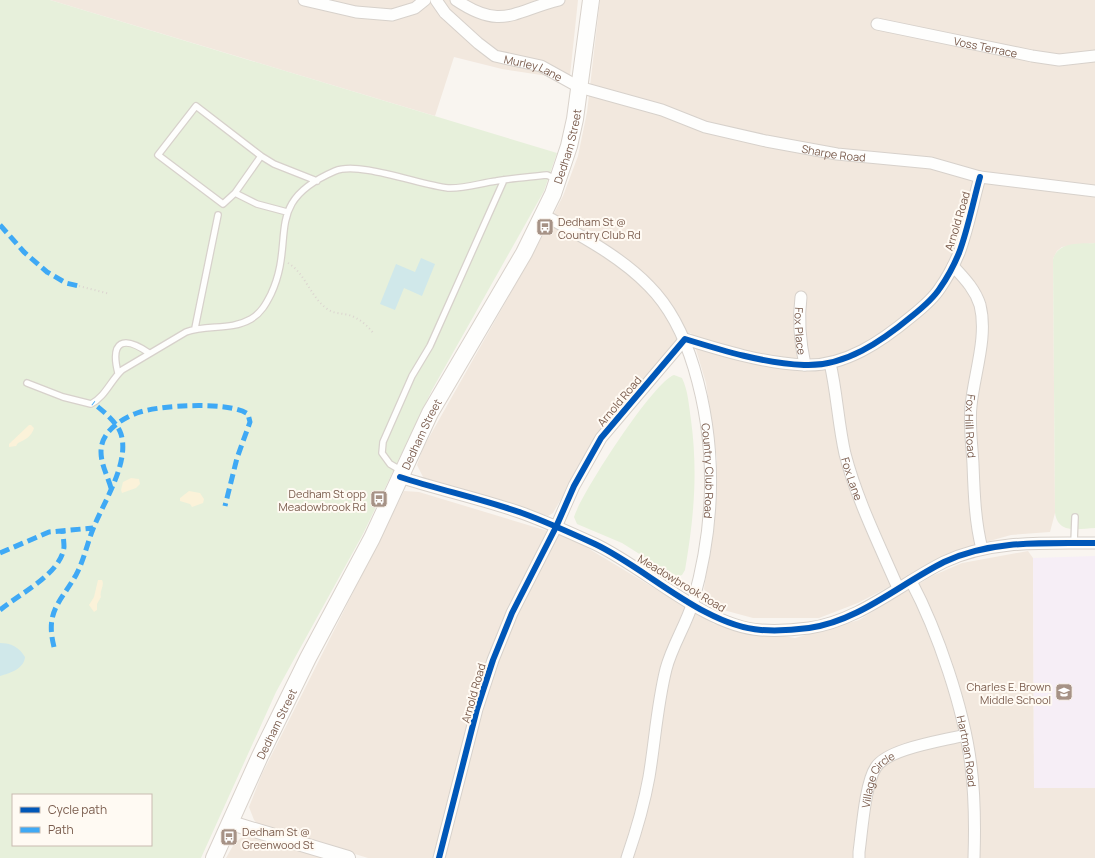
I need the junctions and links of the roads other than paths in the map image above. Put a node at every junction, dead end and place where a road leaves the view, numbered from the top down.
1 (306, 0) edge
2 (425, 0) edge
3 (436, 0) edge
4 (456, 0) edge
5 (559, 0) edge
6 (591, 0) edge
7 (877, 24) dead end
8 (1095, 56) edge
9 (579, 87) junction
10 (261, 156) junction
11 (980, 177) junction
12 (504, 180) junction
13 (558, 180) junction
14 (316, 181) junction
15 (1095, 191) edge
16 (234, 194) junction
17 (286, 212) junction
18 (218, 215) dead end
19 (544, 215) junction
20 (953, 266) junction
21 (801, 297) dead end
22 (195, 328) junction
23 (685, 339) junction
24 (149, 353) junction
25 (830, 363) junction
26 (805, 365) junction
27 (118, 373) junction
28 (27, 383) dead end
29 (401, 474) junction
30 (1075, 517) dead end
31 (556, 527) junction
32 (1074, 543) junction
33 (1095, 543) edge
34 (982, 549) junction
35 (911, 581) junction
36 (898, 588) junction
37 (692, 604) junction
38 (965, 735) junction
39 (231, 823) junction
40 (214, 858) edge
41 (348, 858) edge
42 (439, 858) edge
43 (627, 858) edge
44 (859, 858) edge
45 (974, 858) edge

1 - 2 street
3 - 9 street, Murley Lane
4 - 5 street
6 - 9 main road, Dedham Street
7 - 8 street, Voss Terrace
9 - 11 street, Sharpe Road
9 - 13 main road, Dedham Street
10 - 14 lane
10 - 16 lane
10 - 16 lane
11 - 15 street, Sharpe Road
11 - 20 street, Arnold Road
12 - 13 lane
12 - 14 lane
12 - 29 lane
13 - 19 main road, Dedham Street
14 - 17 lane
16 - 17 lane
17 - 22 lane
18 - 22 lane
19 - 23 street, Country Club Road
19 - 29 main road, Dedham Street
20 - 25 street, Arnold Road
20 - 34 street, Fox Hill Road
21 - 26 street, Fox Place
22 - 24 lane
23 - 26 street, Arnold Road
23 - 31 street, Arnold Road
23 - 37 street, Country Club Road
24 - 27 lane
24 - 27 lane
25 - 26 street, Arnold Road
25 - 36 street, Fox Lane
27 - 28 lane
29 - 31 street, Meadowbrook Road
29 - 39 main road, Dedham Street
30 - 32 lane
31 - 37 street, Meadowbrook Road
31 - 42 street, Arnold Road
32 - 33 street, Meadowbrook Road
32 - 34 street, Meadowbrook Road
34 - 35 street, Meadowbrook Road
35 - 36 street, Meadowbrook Road
35 - 38 street, Hartman Road
36 - 37 street, Meadowbrook Road
37 - 43 street, Country Club Road
38 - 44 street, Village Circle
38 - 45 street, Hartman Road
39 - 40 main road, Dedham Street
39 - 41 street

